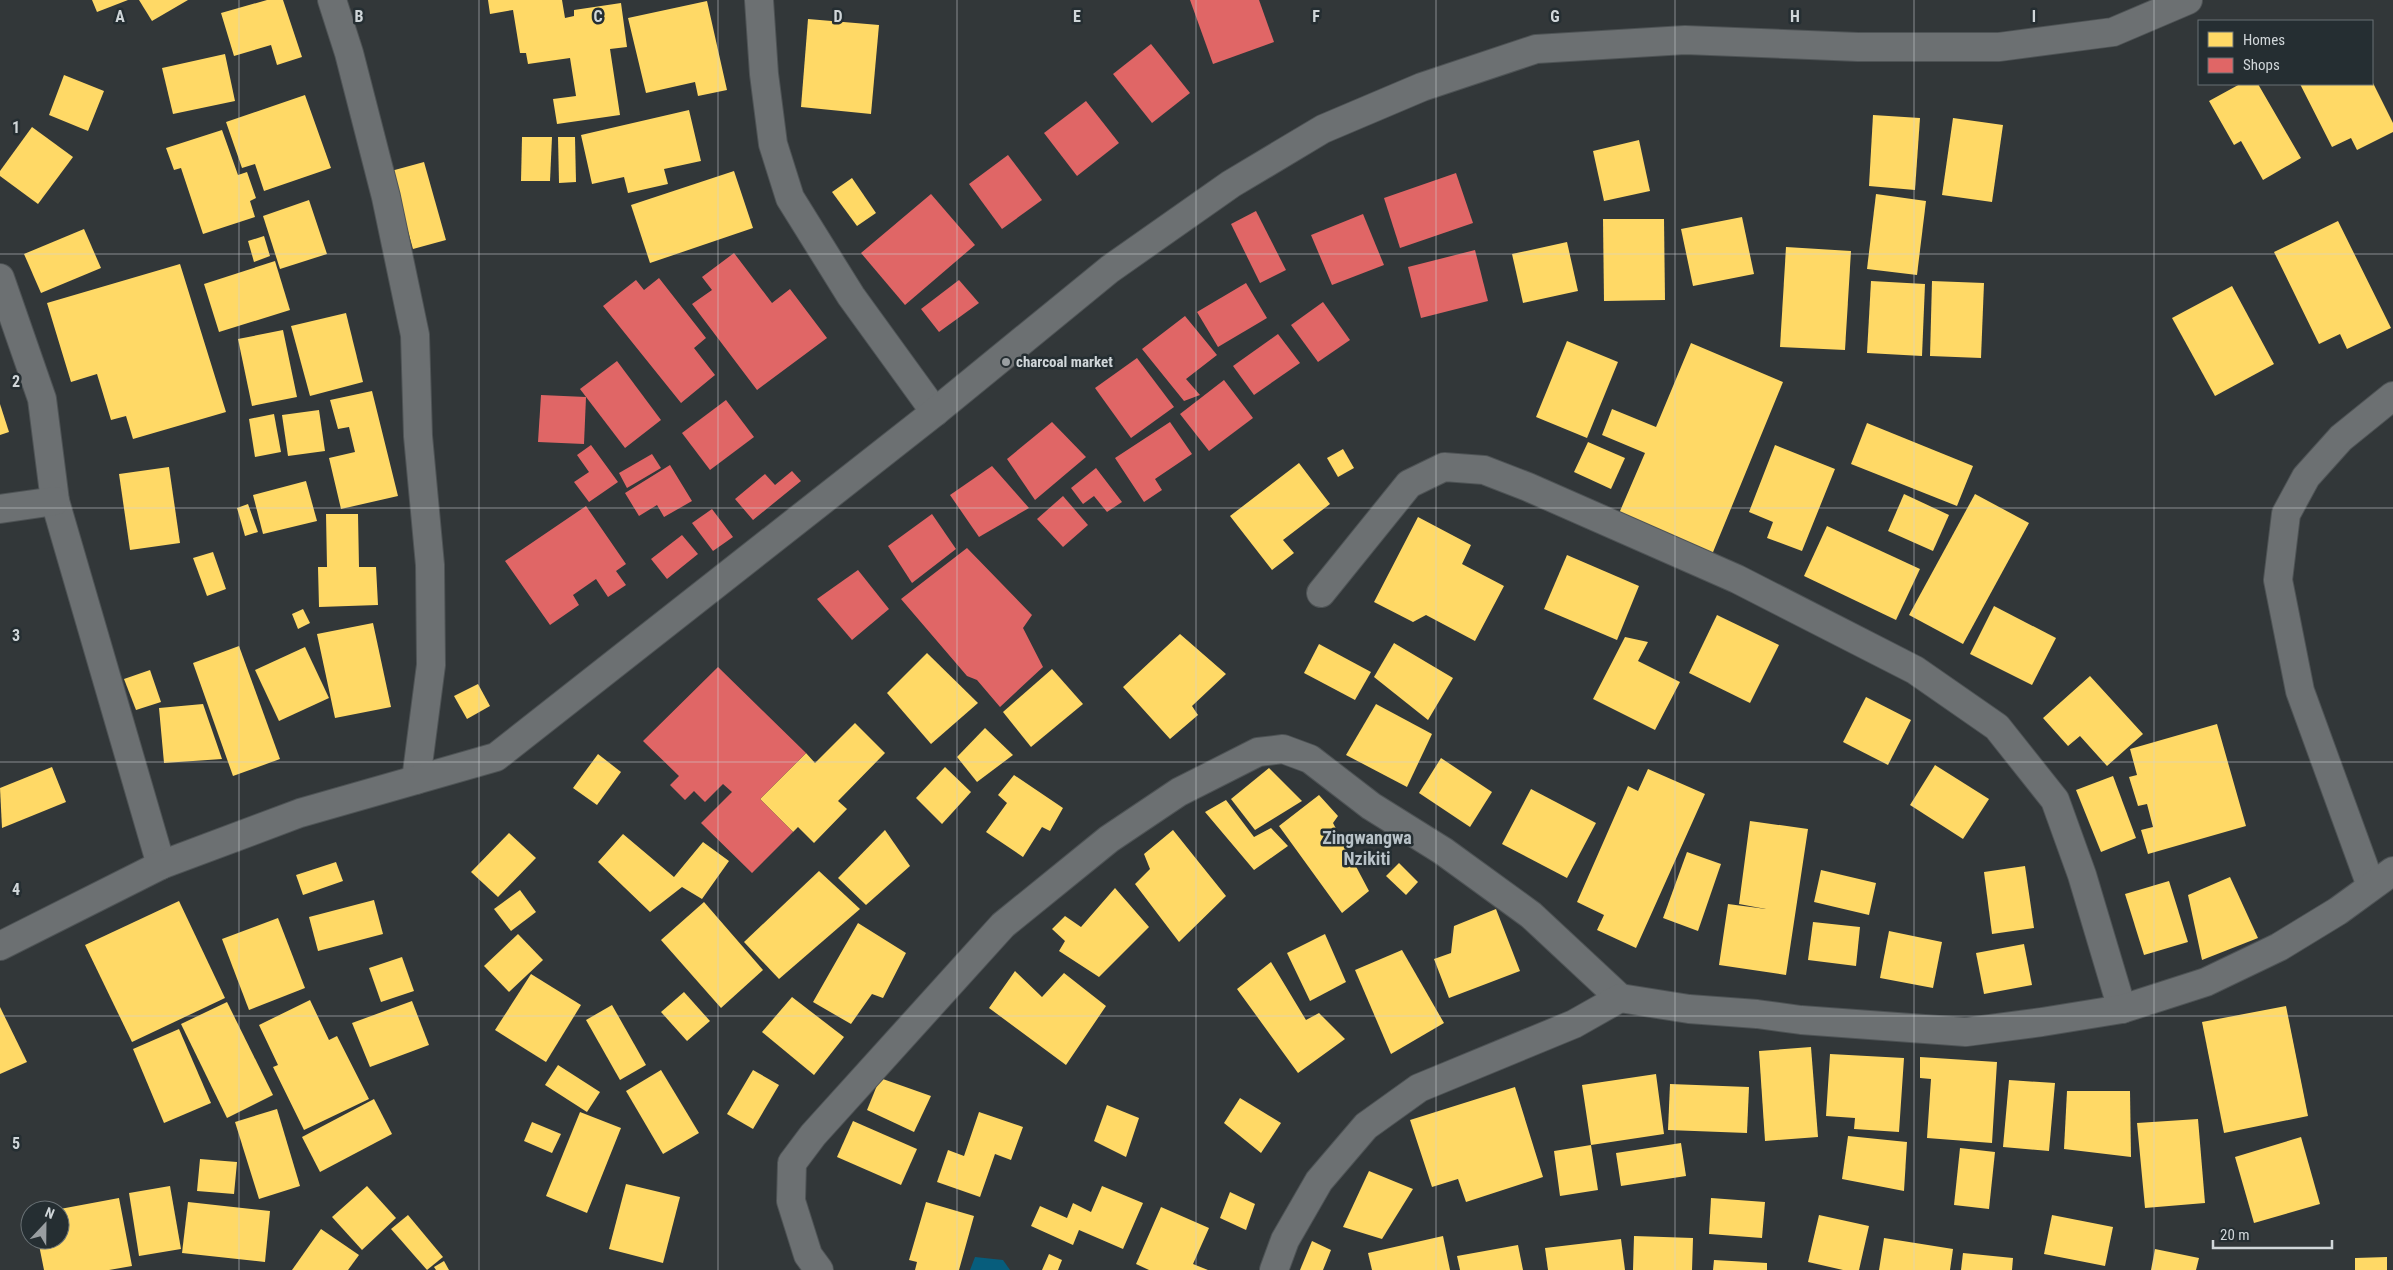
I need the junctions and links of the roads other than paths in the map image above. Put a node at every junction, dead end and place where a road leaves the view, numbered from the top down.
1 (332, 0) edge
2 (759, 0) edge
3 (2188, 0) edge
4 (0, 278) edge
5 (2393, 396) edge
6 (935, 412) junction
7 (55, 501) junction
8 (0, 509) edge
9 (1321, 593) dead end
10 (416, 780) junction
11 (161, 865) junction
12 (2382, 878) edge
13 (0, 946) edge
14 (1620, 998) junction
15 (2122, 1009) junction
16 (819, 1270) edge
17 (1274, 1270) edge

1 - 10 street
2 - 6 street
3 - 6 street
4 - 7 street
5 - 12 street
6 - 10 street
7 - 8 street
7 - 11 street
9 - 15 street
10 - 11 street
11 - 13 street
12 - 15 street
14 - 15 street
14 - 16 street
14 - 17 street

